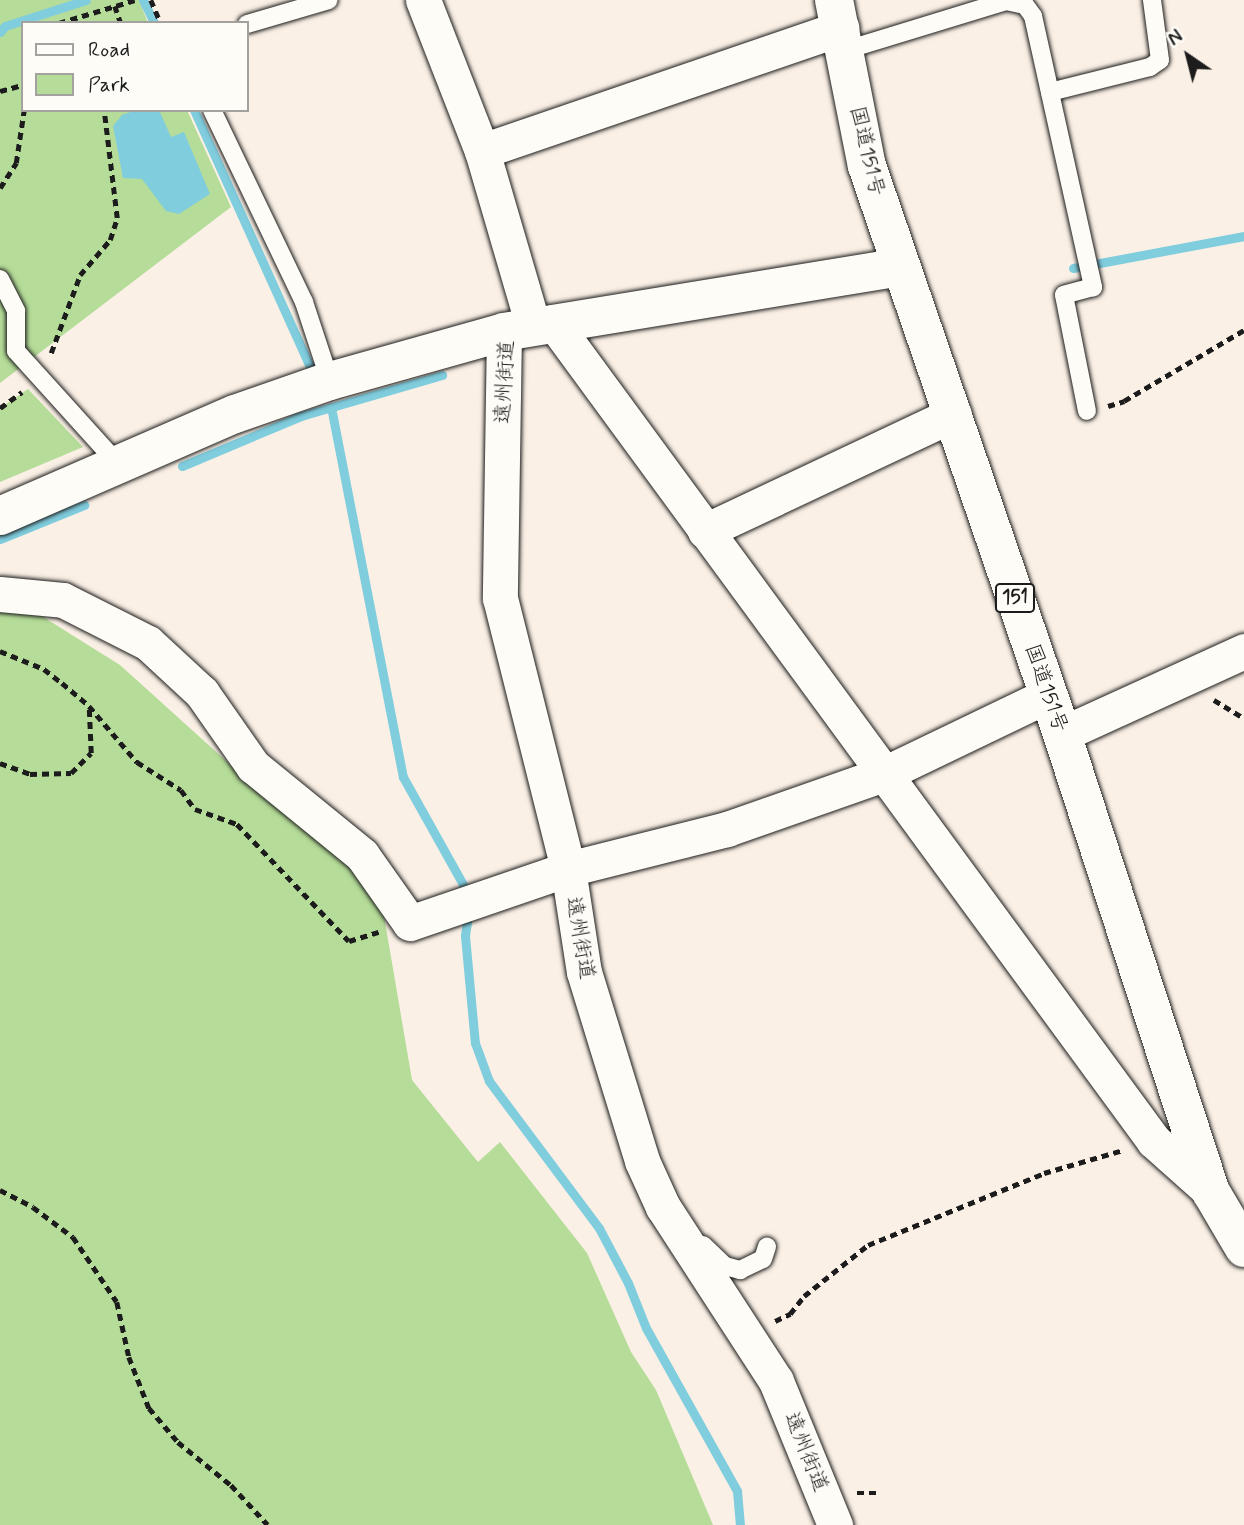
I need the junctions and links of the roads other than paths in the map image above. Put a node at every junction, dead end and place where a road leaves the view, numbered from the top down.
1 (329, 0) edge
2 (423, 0) edge
3 (1152, 0) edge
4 (1026, 3) edge
5 (248, 24) edge
6 (841, 26) edge
7 (1051, 92) junction
8 (213, 112) edge
9 (482, 151) junction
10 (901, 267) junction
11 (0, 279) edge
12 (530, 327) junction
13 (330, 381) junction
14 (1087, 411) road end
15 (954, 414) junction
16 (120, 466) junction
17 (0, 516) edge
18 (705, 531) junction
19 (0, 594) edge
20 (1244, 651) edge
21 (1048, 695) junction
22 (1062, 734) junction
23 (884, 774) junction
24 (568, 869) junction
25 (653, 1184) junction
26 (1211, 1192) junction
27 (767, 1247) dead end
28 (1244, 1248) edge
29 (835, 1525) edge

1 - 5 lane
2 - 9 street, 遠州街道
3 - 7 lane
4 - 6 lane
4 - 7 lane
6 - 9 street
6 - 10 main road, 国道151号 / 151
7 - 14 lane
8 - 13 lane
9 - 12 street, 遠州街道
10 - 12 main road
10 - 15 main road, 国道151号 / 151
11 - 16 lane
12 - 13 main road
12 - 18 street, 遠州街道
12 - 24 street, 遠州街道
13 - 16 main road
15 - 18 street
15 - 21 main road, 国道151号 / 151
16 - 17 main road
18 - 23 street, 遠州街道
19 - 24 street
20 - 22 street
21 - 22 main road, 国道151号 / 151
21 - 23 street
22 - 26 main road, 国道151号 / 151
23 - 24 street
23 - 26 street, 遠州街道
24 - 25 street, 遠州街道
25 - 27 lane
25 - 29 street, 遠州街道
26 - 28 main road, 国道151号 / 151

